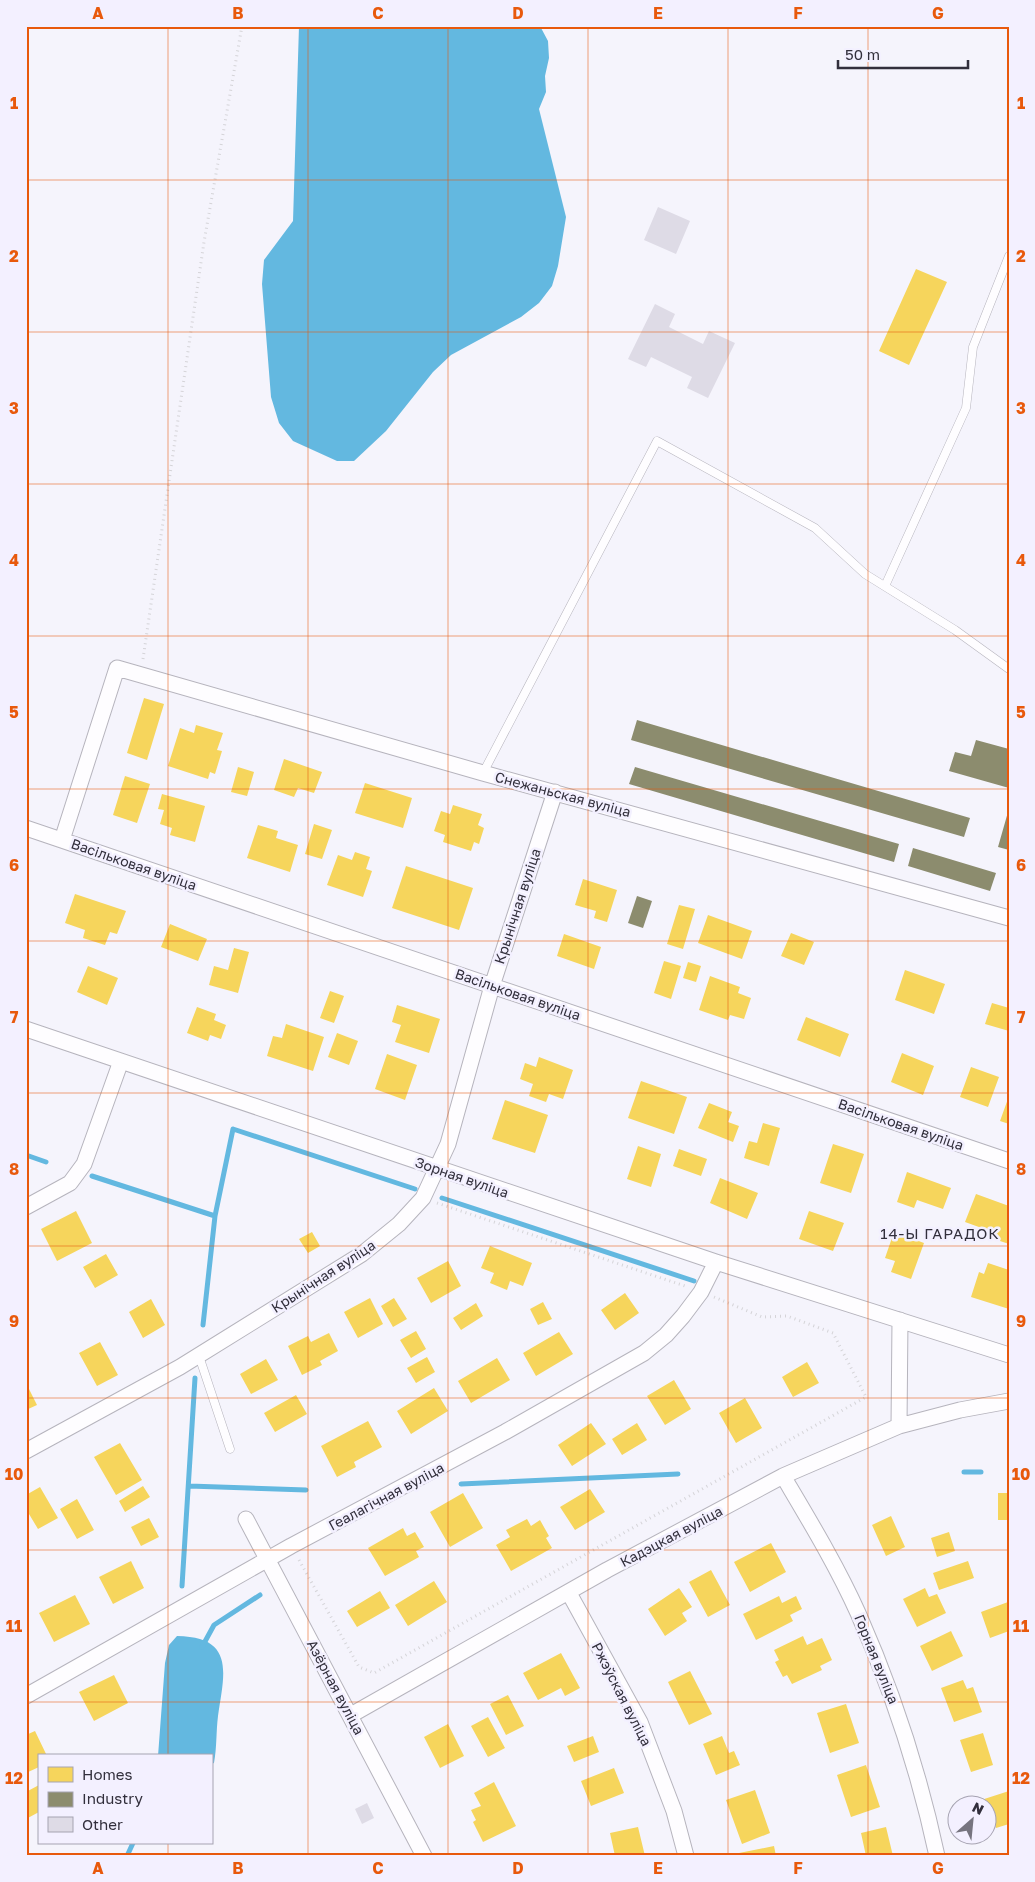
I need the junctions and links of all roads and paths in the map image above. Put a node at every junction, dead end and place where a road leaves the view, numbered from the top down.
1 (242, 26) edge
2 (1009, 256) edge
3 (885, 586) junction
4 (1009, 669) edge
5 (140, 674) junction
6 (483, 773) junction
7 (555, 792) junction
8 (26, 828) edge
9 (62, 840) junction
10 (1009, 918) edge
11 (492, 986) junction
12 (26, 1029) edge
13 (122, 1062) junction
14 (1009, 1161) edge
15 (436, 1168) junction
16 (423, 1198) junction
17 (26, 1207) edge
18 (716, 1262) junction
19 (701, 1292) junction
20 (900, 1320) junction
21 (1009, 1355) edge
22 (199, 1356) junction
23 (1009, 1401) edge
24 (899, 1426) junction
25 (230, 1449) dead end
26 (26, 1451) edge
27 (783, 1476) junction
28 (246, 1519) dead end
29 (291, 1546) junction
30 (269, 1560) junction
31 (569, 1592) junction
32 (26, 1696) edge
33 (351, 1715) junction
34 (424, 1856) edge
35 (686, 1856) edge
36 (937, 1856) edge

1 - 5 path
2 - 3 lane
3 - 4 lane
3 - 6 lane
5 - 6 street, Снежаньская вуліца
5 - 9 street, Снежаньская вуліца
6 - 7 street, Снежаньская вуліца
7 - 10 street, Снежаньская вуліца
7 - 11 street, Крынічная вуліца
8 - 9 street, Васільковая вуліца
9 - 11 street, Васільковая вуліца
11 - 14 street, Васільковая вуліца
11 - 15 street, Крынічная вуліца
12 - 13 street, Зорная вуліца
13 - 15 street, Зорная вуліца
13 - 17 street
15 - 16 street, Крынічная вуліца
15 - 18 street, Зорная вуліца
16 - 19 path
16 - 22 street, Крынічная вуліца
18 - 19 street, Геалагічная вуліца
18 - 20 street, Зорная вуліца
19 - 29 street, Геалагічная вуліца
19 - 29 path
20 - 21 street, Зорная вуліца
20 - 24 street
22 - 25 lane
22 - 26 street, Крынічная вуліца
23 - 24 street, Кадэцкая вуліца
24 - 27 street, Кадэцкая вуліца
27 - 31 street, Кадэцкая вуліца
27 - 36 street, Горная вуліца
28 - 30 street, Азёрная вуліца
29 - 30 street, Геалагічная вуліца
30 - 32 street, Геалагічная вуліца
30 - 33 street, Азёрная вуліца
31 - 33 street, Кадэцкая вуліца
31 - 35 street, Ржэўская вуліца
33 - 34 street, Азёрная вуліца

